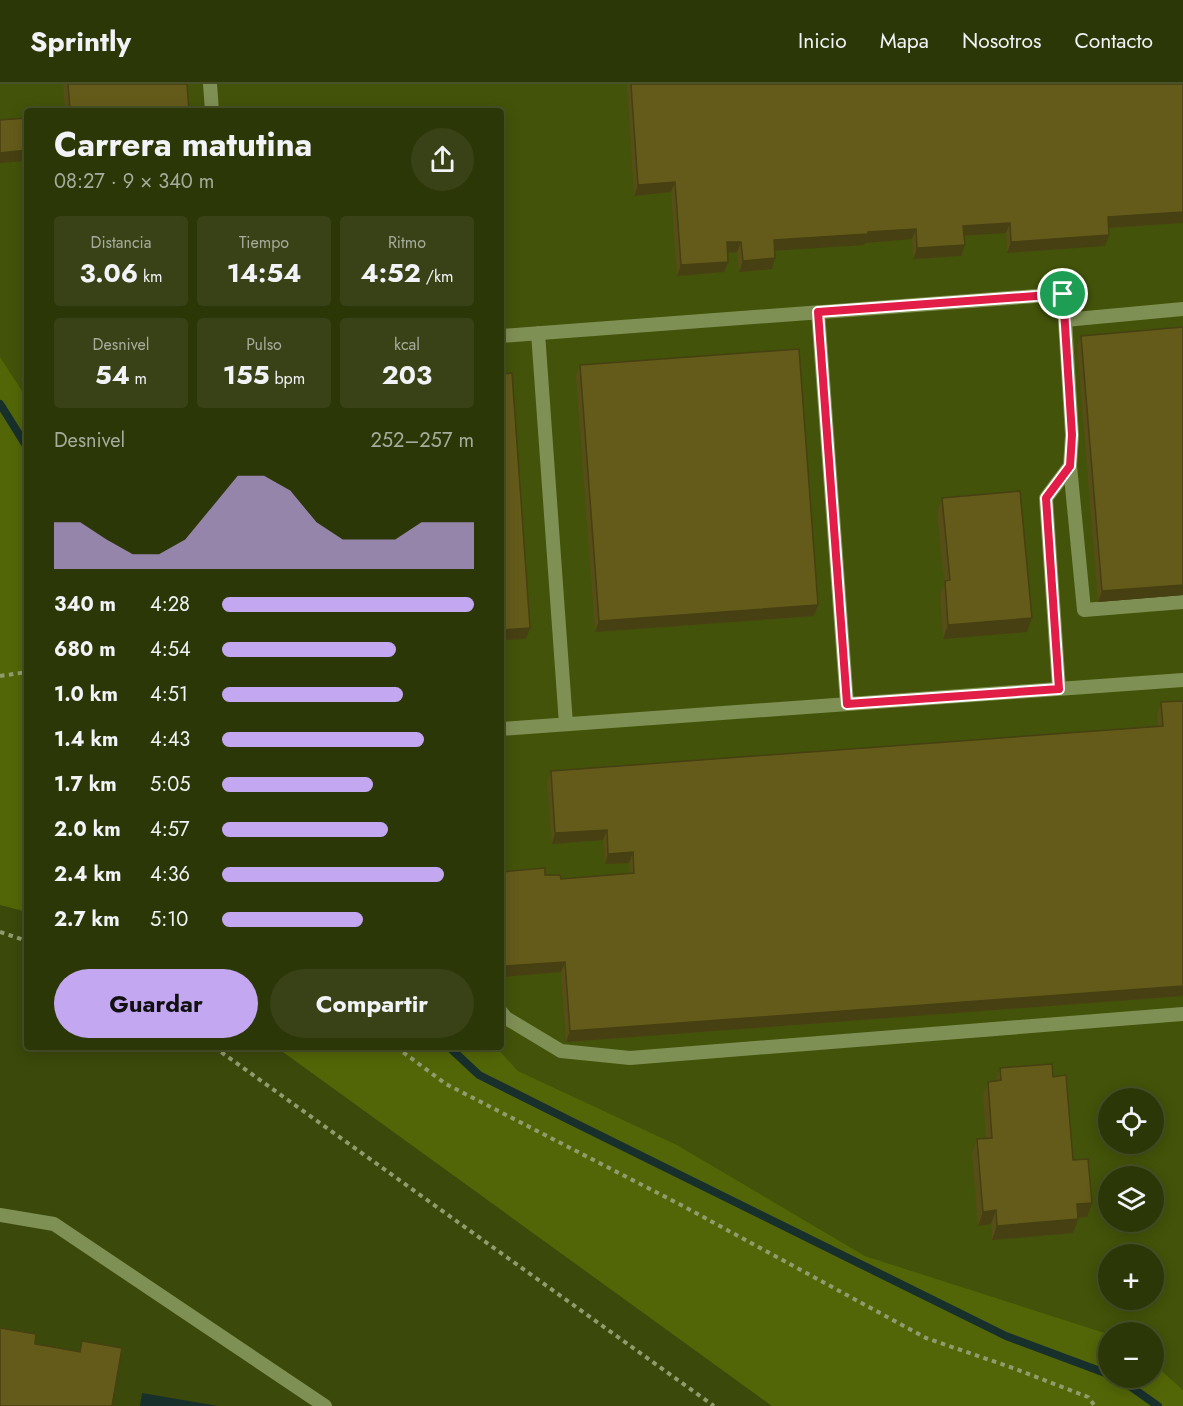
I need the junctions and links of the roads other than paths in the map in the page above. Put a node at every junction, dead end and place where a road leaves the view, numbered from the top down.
1 (210, 84) edge
2 (212, 108) edge
3 (1183, 309) edge
4 (818, 312) junction
5 (1065, 320) junction
6 (538, 333) junction
7 (504, 336) edge
8 (1070, 466) junction
9 (1183, 602) edge
10 (1183, 680) edge
11 (1059, 689) junction
12 (847, 704) junction
13 (566, 724) junction
14 (504, 729) edge
15 (1183, 1014) edge
16 (504, 1016) edge
17 (0, 1215) edge
18 (325, 1406) edge

1 - 2 lane
3 - 5 lane
4 - 5 lane
4 - 6 lane
4 - 12 lane
5 - 8 lane
6 - 7 lane
6 - 13 lane
8 - 9 lane
8 - 11 lane
10 - 11 lane
11 - 12 lane
12 - 13 lane
13 - 14 lane
15 - 16 lane
17 - 18 lane

